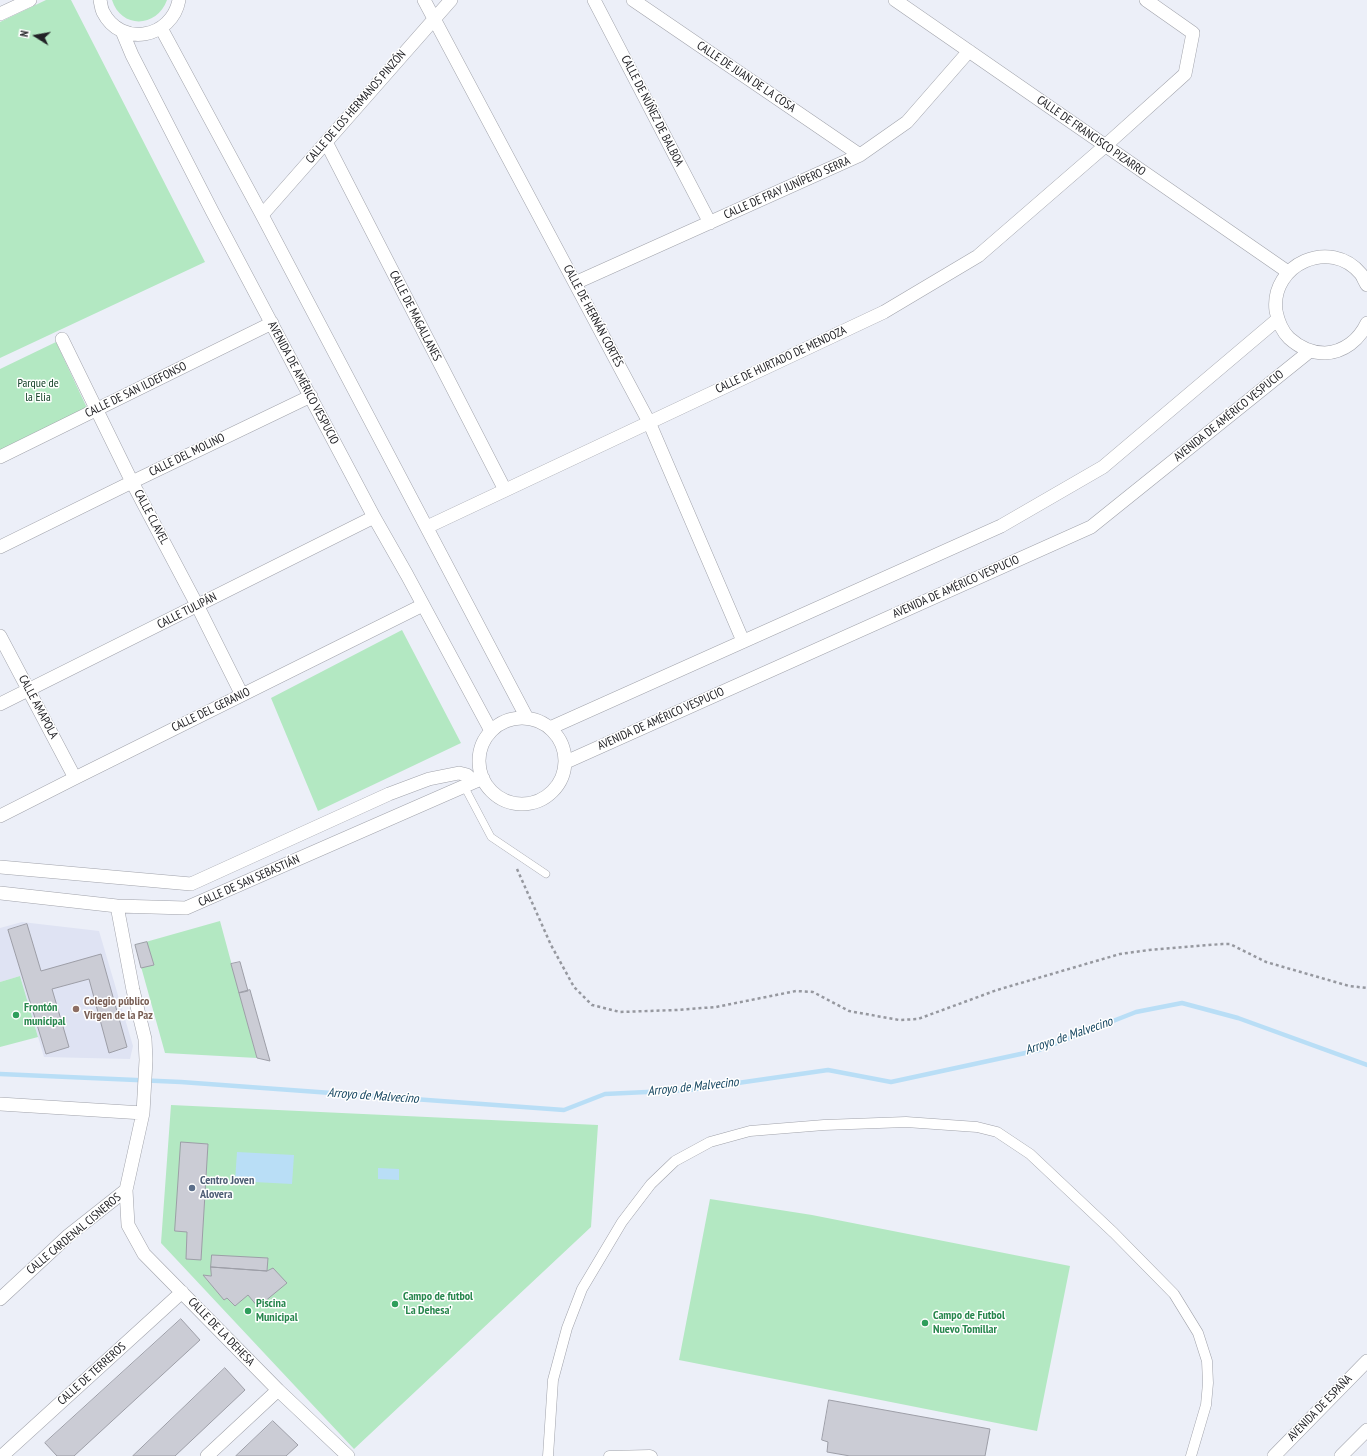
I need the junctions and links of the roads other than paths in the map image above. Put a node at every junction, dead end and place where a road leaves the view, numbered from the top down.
1 (30, 0) edge
2 (100, 0) edge
3 (179, 0) edge
4 (424, 0) edge
5 (451, 0) edge
6 (594, 0) edge
7 (633, 0) edge
8 (895, 0) edge
9 (1146, 0) edge
10 (0, 14) edge
11 (434, 19) junction
12 (161, 28) junction
13 (122, 31) junction
14 (969, 51) junction
15 (326, 142) junction
16 (1106, 146) junction
17 (860, 155) junction
18 (262, 215) junction
19 (710, 223) junction
20 (1288, 272) junction
21 (1365, 276) edge
22 (575, 283) junction
23 (1278, 319) junction
24 (272, 323) junction
25 (1367, 323) edge
26 (62, 339) dead end
27 (1310, 351) junction
28 (311, 396) junction
29 (96, 410) junction
30 (649, 422) junction
31 (0, 457) edge
32 (132, 482) junction
33 (505, 490) junction
34 (374, 517) junction
35 (427, 527) junction
36 (0, 547) edge
37 (198, 605) junction
38 (423, 605) junction
39 (0, 636) edge
40 (743, 642) junction
41 (29, 690) junction
42 (242, 695) junction
43 (0, 704) edge
44 (527, 718) junction
45 (550, 728) junction
46 (490, 732) junction
47 (566, 762) junction
48 (75, 778) junction
49 (473, 782) junction
50 (0, 816) edge
51 (0, 867) edge
52 (546, 874) dead end
53 (0, 893) edge
54 (117, 906) junction
55 (0, 1104) edge
56 (143, 1113) junction
57 (126, 1190) junction
58 (182, 1292) junction
59 (0, 1299) edge
60 (1367, 1361) edge
61 (278, 1390) junction
62 (1367, 1430) edge
63 (339, 1453) edge
64 (2, 1456) edge
65 (207, 1456) edge
66 (548, 1456) edge
67 (609, 1456) edge
68 (652, 1456) edge
69 (1191, 1456) edge
70 (1274, 1456) edge
71 (1341, 1456) edge

1 - 10 street
2 - 13 street
3 - 12 street
4 - 11 street, CALLE DE HERNÁN CORTÉS
5 - 11 street, CALLE DE LOS HERMANOS PINZÓN
6 - 19 street, CALLE DE NÚÑEZ DE BALBOA
7 - 17 street, CALLE DE JUAN DE LA COSA
8 - 14 street, CALLE DE FRANCISCO PIZARRO
9 - 16 street, CALLE DE HURTADO DE MENDOZA
11 - 15 street, CALLE DE LOS HERMANOS PINZÓN
11 - 22 street, CALLE DE HERNÁN CORTÉS
12 - 13 street
12 - 18 street
13 - 24 street, AVENIDA DE AMÉRICO VESPUCIO
14 - 16 street, CALLE DE FRANCISCO PIZARRO
14 - 17 street, CALLE DE FRAY JUNÍPERO SERRA
15 - 18 street, CALLE DE LOS HERMANOS PINZÓN
15 - 33 street, CALLE DE MAGALLANES
16 - 20 street, CALLE DE FRANCISCO PIZARRO
16 - 30 street, CALLE DE HURTADO DE MENDOZA
17 - 19 street, CALLE DE FRAY JUNÍPERO SERRA
18 - 35 street
19 - 22 street, CALLE DE FRAY JUNÍPERO SERRA
20 - 21 street
20 - 23 street
22 - 30 street, CALLE DE HERNÁN CORTÉS
23 - 27 street
23 - 40 street
24 - 28 street, AVENIDA DE AMÉRICO VESPUCIO
24 - 29 street, CALLE DE SAN ILDEFONSO
25 - 27 street
26 - 29 street, CALLE CLAVEL
27 - 47 street, AVENIDA DE AMÉRICO VESPUCIO
28 - 32 street, CALLE DEL MOLINO
28 - 34 street, AVENIDA DE AMÉRICO VESPUCIO
29 - 31 street, CALLE DE SAN ILDEFONSO
29 - 32 street, CALLE CLAVEL
30 - 33 street, CALLE DE HURTADO DE MENDOZA
30 - 40 street, CALLE DE HERNÁN CORTÉS
32 - 36 street, CALLE DEL MOLINO
32 - 37 street, CALLE CLAVEL
33 - 35 street, CALLE DE HURTADO DE MENDOZA
34 - 37 street, CALLE TULIPÁN
34 - 38 street, AVENIDA DE AMÉRICO VESPUCIO
35 - 44 street
37 - 41 street, CALLE TULIPÁN
37 - 42 street, CALLE CLAVEL
38 - 42 street, CALLE DEL GERANIO
38 - 46 street, AVENIDA DE AMÉRICO VESPUCIO
39 - 41 street, CALLE AMAPOLA
40 - 45 street
41 - 43 street, CALLE TULIPÁN
41 - 48 street, CALLE AMAPOLA
42 - 48 street, CALLE DEL GERANIO
44 - 45 street
44 - 46 street
45 - 47 street
46 - 49 street
47 - 49 street
48 - 50 street, CALLE DEL GERANIO
49 - 51 street
49 - 52 lane
49 - 54 street, CALLE DE SAN SEBASTIÁN
53 - 54 street, CALLE DE SAN SEBASTIÁN
54 - 56 street, CALLE CARDENAL CISNEROS
55 - 56 street
56 - 57 street, CALLE CARDENAL CISNEROS
57 - 58 street, CALLE DE LA DEHESA
57 - 59 street, CALLE CARDENAL CISNEROS
58 - 61 street, CALLE DE LA DEHESA
58 - 64 street, CALLE DE TERREROS
60 - 70 street, AVENIDA DE ESPAÑA
61 - 63 street, CALLE DE LA DEHESA
61 - 65 street
62 - 71 street
66 - 69 street
67 - 68 street

